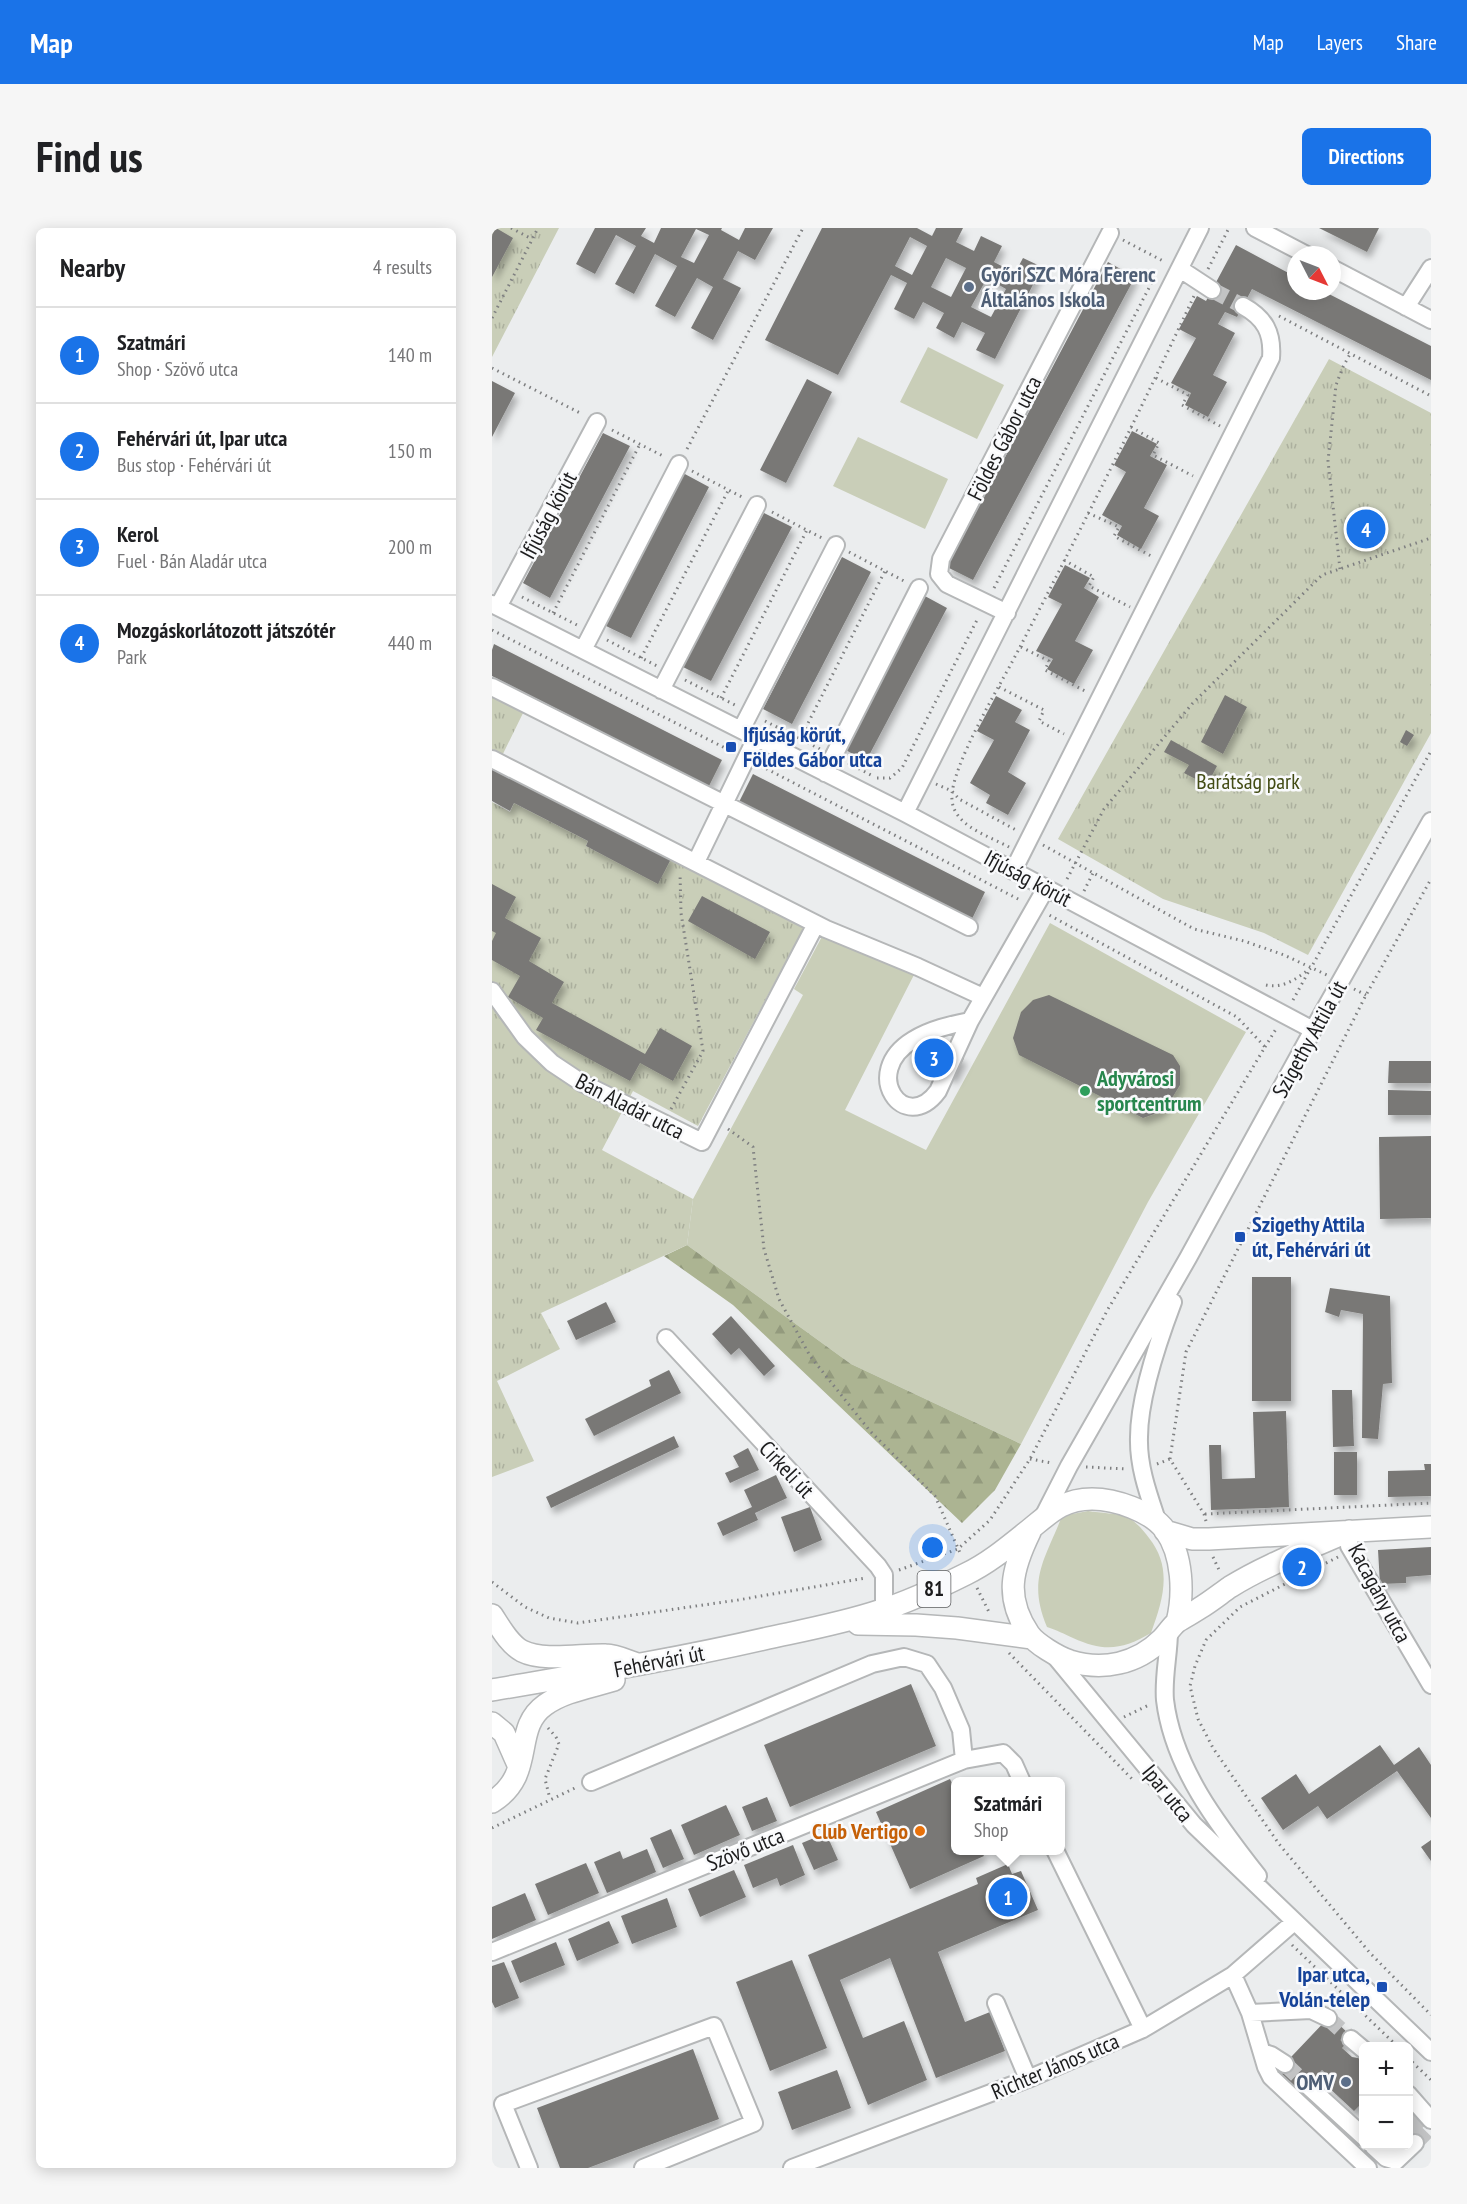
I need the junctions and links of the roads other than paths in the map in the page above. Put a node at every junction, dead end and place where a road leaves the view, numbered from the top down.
1 (1200, 228) edge
2 (1255, 228) edge
3 (1110, 233) road end
4 (1290, 246) edge
5 (1431, 268) edge
6 (1180, 269) junction
7 (1341, 273) edge
8 (1206, 286) tunnel mouth
9 (1243, 306) tunnel mouth
10 (1406, 307) junction
11 (1431, 320) edge
12 (597, 422) road end
13 (679, 464) road end
14 (757, 505) road end
15 (836, 545) road end
16 (919, 588) road end
17 (495, 606) edge
18 (1007, 613) junction
19 (583, 650) junction
20 (492, 687) edge
21 (661, 690) junction
22 (748, 734) junction
23 (492, 759) edge
24 (825, 773) junction
25 (724, 804) junction
26 (905, 813) junction
27 (1431, 821) edge
28 (696, 862) junction
29 (1014, 871) junction
30 (1046, 888) junction
31 (816, 924) junction
32 (969, 927) dead end
33 (492, 992) edge
34 (983, 997) junction
35 (970, 1021) junction
36 (1313, 1030) junction
37 (1188, 1258) junction
38 (666, 1338) dead end
39 (1037, 1522) junction
40 (1162, 1527) junction
41 (1431, 1527) edge
42 (1349, 1538) junction
43 (884, 1609) junction
44 (492, 1615) edge
45 (824, 1626) junction
46 (1173, 1627) junction
47 (1032, 1638) junction
48 (1053, 1653) junction
49 (641, 1665) junction
50 (1431, 1685) edge
51 (492, 1690) edge
52 (492, 1723) edge
53 (964, 1760) junction
54 (519, 1767) junction
55 (1020, 1777) edge
56 (591, 1782) road end
57 (492, 1802) edge
58 (1057, 1855) edge
59 (1294, 1922) junction
60 (492, 1952) edge
61 (1233, 1975) junction
62 (996, 2003) dead end
63 (1250, 2013) junction
64 (1328, 2018) tunnel mouth
65 (1143, 2029) junction
66 (1262, 2052) junction
67 (1431, 2052) edge
68 (1284, 2064) tunnel mouth
69 (1028, 2079) junction
70 (1307, 2085) tunnel mouth
71 (1359, 2131) edge
72 (1378, 2150) edge
73 (1408, 2150) tunnel mouth
74 (529, 2168) edge
75 (643, 2168) edge
76 (792, 2168) edge
77 (1368, 2168) edge

1 - 6 street
2 - 4 street
3 - 18 street, Földes Gábor utca
5 - 10 street
6 - 8 street
6 - 18 street
7 - 10 street
9 - 29 street
10 - 11 street
12 - 17 street, Ifjúság körút
13 - 19 street
14 - 21 street
15 - 22 street
16 - 24 street
17 - 19 street, Ifjúság körút
18 - 26 street
19 - 21 street, Ifjúság körút
20 - 25 street
21 - 22 street, Ifjúság körút
22 - 24 street, Ifjúság körút
22 - 25 street
23 - 28 street
24 - 26 street, Ifjúság körút
25 - 28 street
25 - 32 street
26 - 29 street, Ifjúság körút
27 - 36 street, Szigethy Attila út
28 - 31 street
29 - 30 street, Ifjúság körút
30 - 34 street
30 - 36 street, Ifjúság körút
31 - 33 street, Bán Aladár utca
31 - 34 street
34 - 35 street
35 - 35 street
36 - 37 street, Szigethy Attila út
37 - 39 street, Szigethy Attila út
37 - 40 street, Szigethy Attila út
38 - 43 street, Cirkeli út
39 - 40 main road, Fehérvári út / 81
39 - 43 main road, Fehérvári út / 81
39 - 47 main road, Fehérvári út / 81
40 - 42 main road, Fehérvári út / 81
40 - 46 main road
41 - 42 main road, Fehérvári út / 81
42 - 46 main road, Fehérvári út / 81
42 - 50 street, Kacagány utca
43 - 45 main road, Fehérvári út / 81
44 - 49 main road
45 - 47 main road, Fehérvári út / 81
45 - 49 main road, Fehérvári út / 81
46 - 48 main road, Fehérvári út / 81
46 - 59 street, Ipar utca
47 - 48 main road, Fehérvári út / 81
48 - 59 street, Ipar utca
49 - 51 main road, Fehérvári út / 81
49 - 54 main road
52 - 54 main road
53 - 55 street, Szövő utca
53 - 56 street
53 - 60 street, Szövő utca
54 - 57 main road
58 - 65 street
59 - 61 street, Richter János utca
59 - 67 street, Ipar utca
61 - 63 street
61 - 65 street, Richter János utca
62 - 69 street
63 - 64 street
63 - 66 street
65 - 69 street, Richter János utca
66 - 68 street
66 - 77 street
69 - 76 street, Richter János utca
70 - 71 street
72 - 73 street
74 - 75 street

